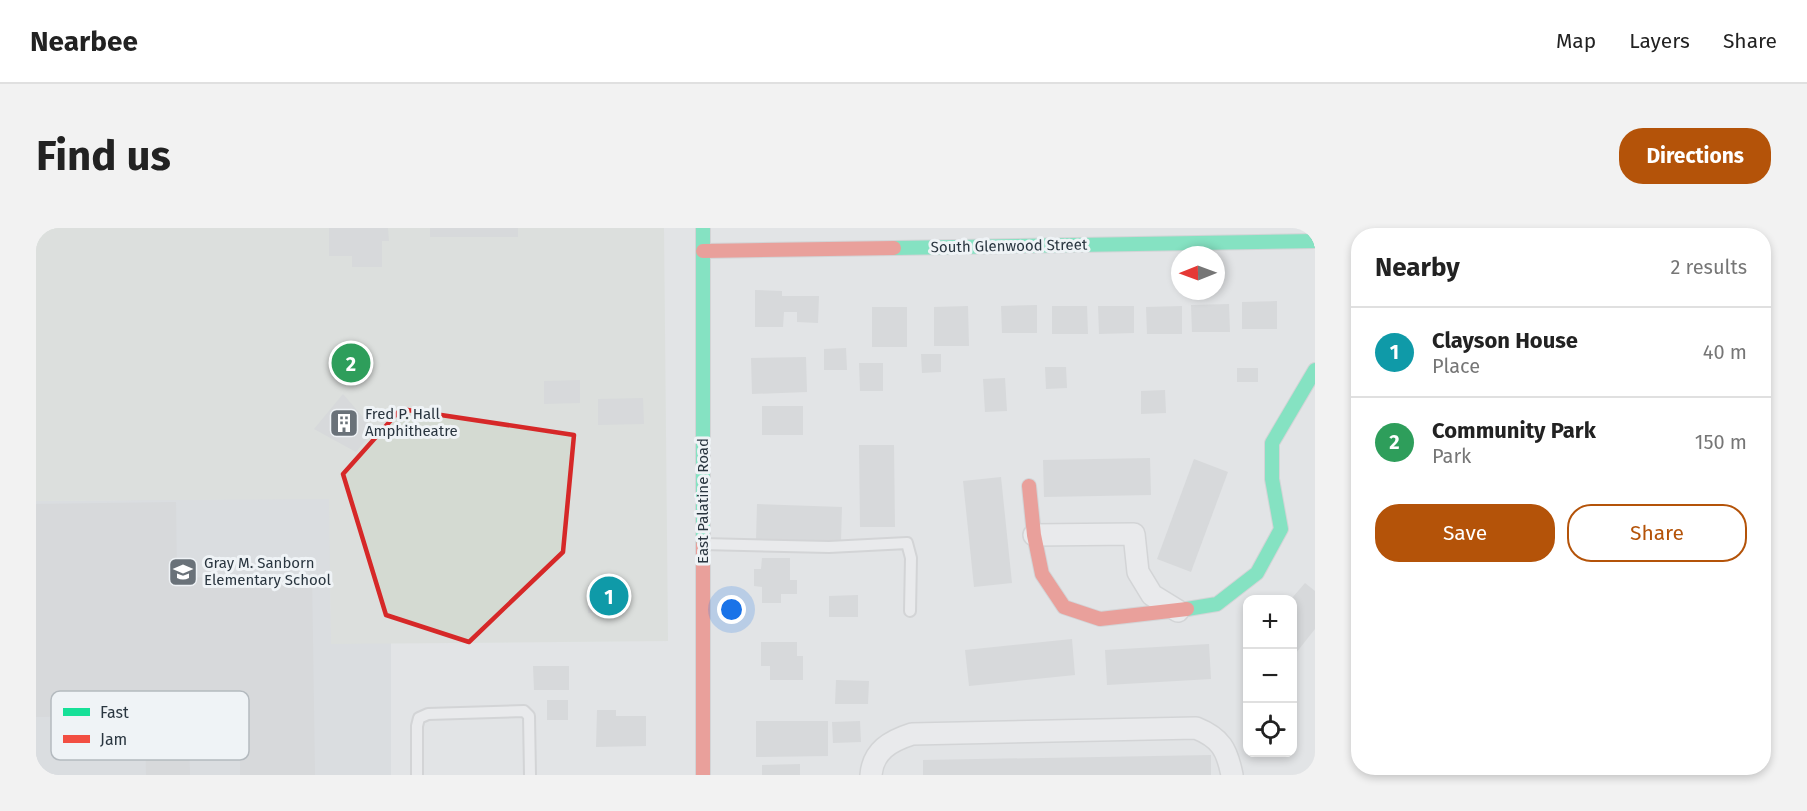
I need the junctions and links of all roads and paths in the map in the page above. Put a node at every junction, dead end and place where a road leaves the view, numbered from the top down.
1 (703, 228) edge
2 (1315, 242) edge
3 (703, 251) junction
4 (1315, 370) edge
5 (1029, 486) dead end
6 (1034, 535) junction
7 (703, 544) junction
8 (910, 611) dead end
9 (1178, 611) junction
10 (417, 775) edge
11 (530, 775) edge
12 (703, 775) edge
13 (871, 775) edge
14 (1232, 775) edge

1 - 3 street, East Palatine Road
2 - 3 street, South Glenwood Street
3 - 7 street, East Palatine Road
4 - 9 street
5 - 6 street
6 - 9 street
6 - 9 street
7 - 8 lane
7 - 12 street, East Palatine Road
10 - 11 lane
13 - 14 street

